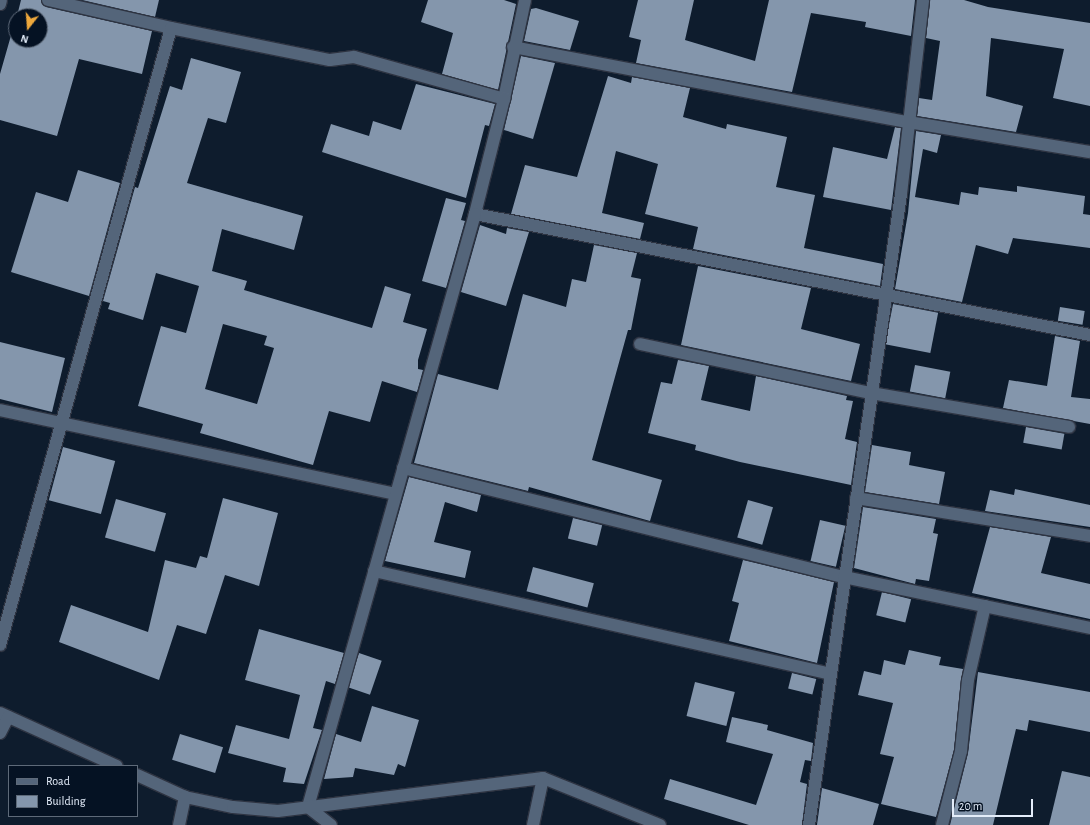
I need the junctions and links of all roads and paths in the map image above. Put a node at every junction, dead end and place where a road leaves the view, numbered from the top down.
1 (1, 0) edge
2 (48, 0) edge
3 (525, 0) edge
4 (923, 0) edge
5 (0, 4) edge
6 (171, 28) junction
7 (513, 47) junction
8 (504, 99) junction
9 (908, 122) junction
10 (1090, 152) edge
11 (475, 214) junction
12 (886, 293) junction
13 (1090, 335) edge
14 (640, 344) dead end
15 (871, 393) junction
16 (0, 410) edge
17 (60, 423) junction
18 (1070, 427) dead end
19 (402, 468) junction
20 (395, 494) junction
21 (856, 498) junction
22 (1090, 536) edge
23 (374, 571) junction
24 (844, 577) junction
25 (985, 606) junction
26 (1090, 628) edge
27 (0, 644) edge
28 (830, 674) junction
29 (4, 715) edge
30 (0, 733) edge
31 (115, 765) edge
32 (138, 775) edge
33 (543, 778) junction
34 (185, 797) junction
35 (308, 807) junction
36 (179, 825) edge
37 (331, 825) edge
38 (533, 825) edge
39 (660, 825) edge
40 (809, 825) edge
41 (942, 825) edge

1 - 5 street
2 - 6 street
3 - 7 street
4 - 9 street
6 - 8 street
6 - 17 street
7 - 8 street
7 - 9 street
8 - 11 street
9 - 10 street
9 - 12 street
11 - 12 street
11 - 19 street
12 - 13 street
12 - 15 street
14 - 15 street
15 - 18 street
15 - 21 street
16 - 17 street
17 - 20 street
17 - 27 street
19 - 20 street
19 - 24 street
20 - 23 street
21 - 22 street
21 - 24 street
23 - 28 street
23 - 35 street
24 - 25 street
24 - 28 street
25 - 26 street
25 - 41 street
28 - 40 street
29 - 30 street
29 - 31 street
32 - 34 street
33 - 35 street
33 - 38 street
33 - 39 street
34 - 35 street
34 - 36 street
35 - 37 street

